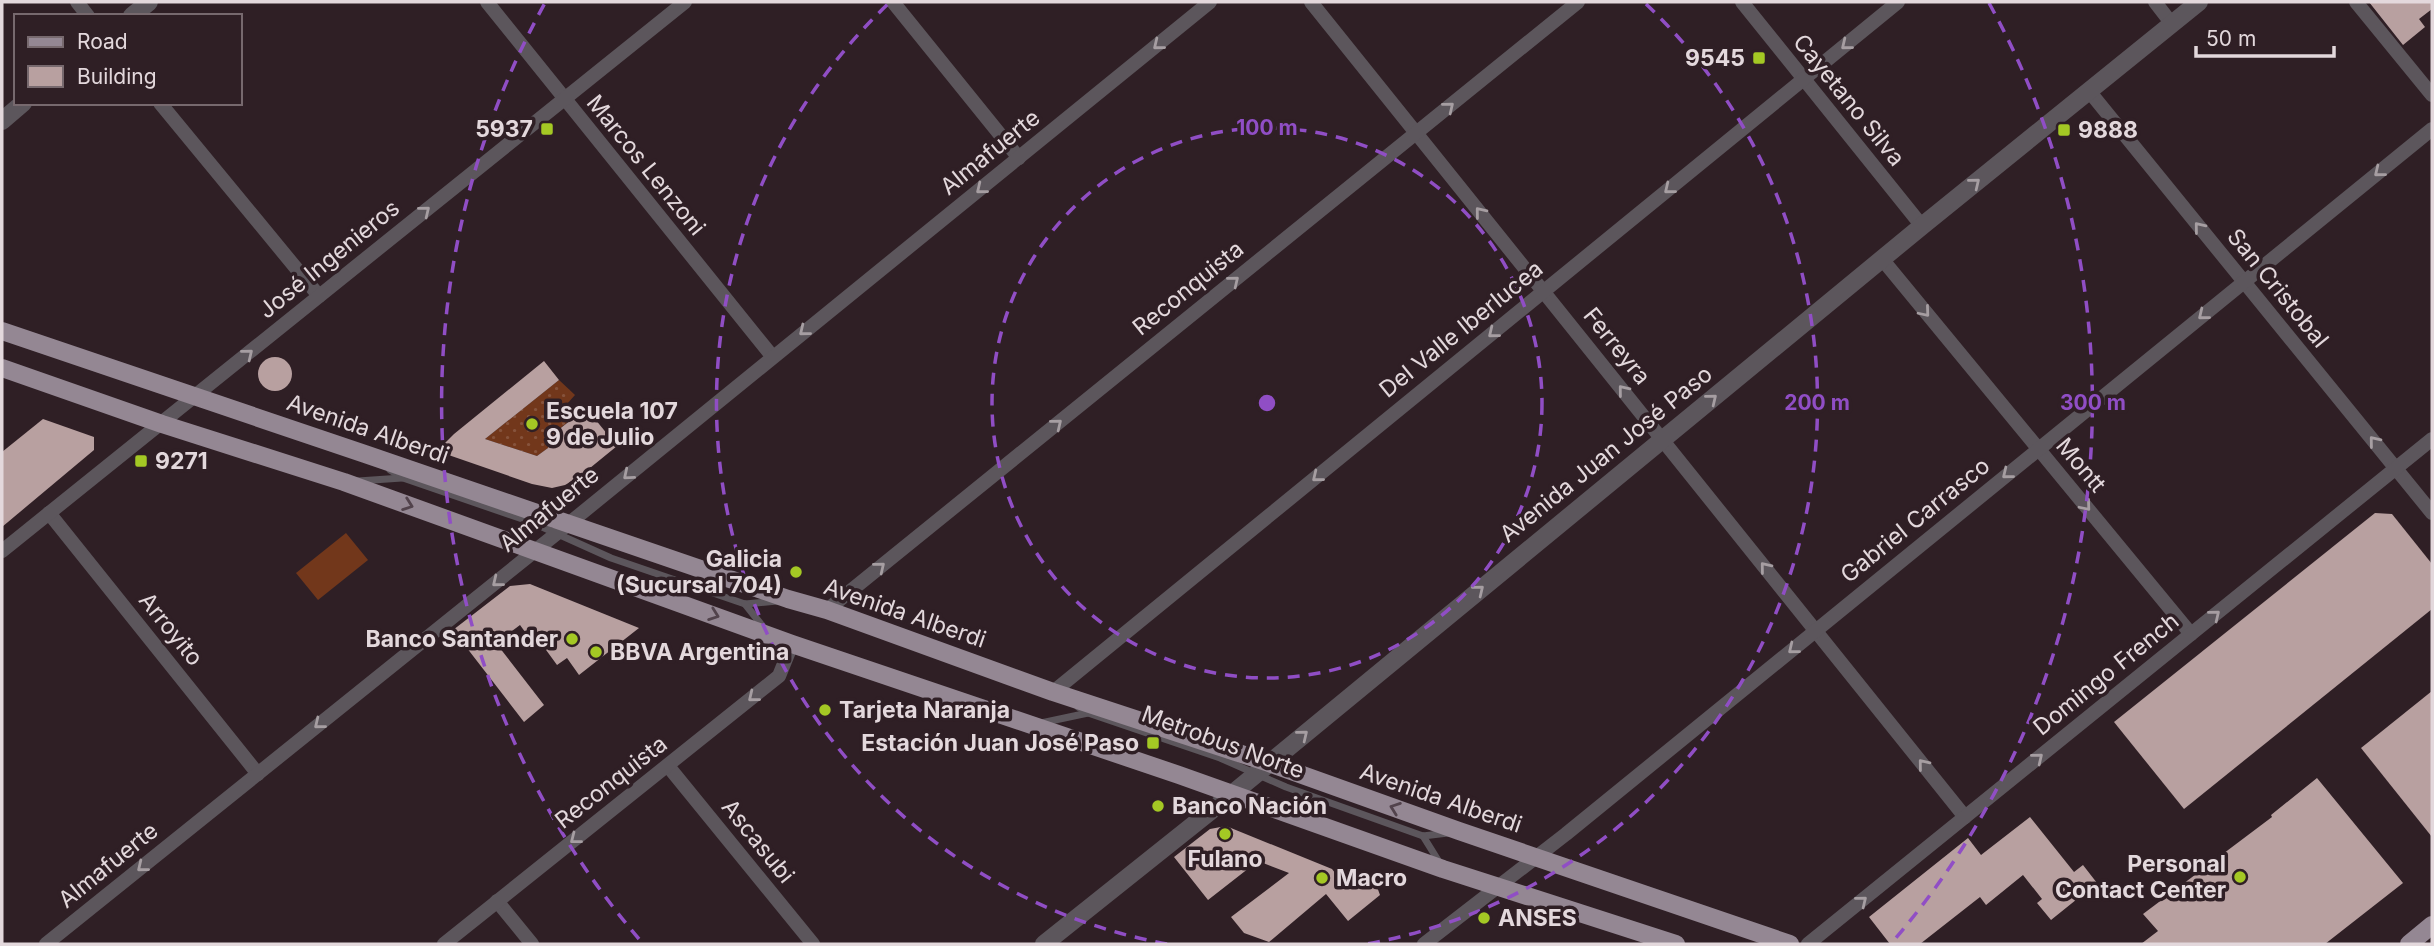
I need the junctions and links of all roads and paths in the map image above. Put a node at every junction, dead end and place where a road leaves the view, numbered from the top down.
1 (149, 2) edge
2 (486, 2) edge
3 (685, 2) edge
4 (893, 2) edge
5 (1210, 2) edge
6 (1311, 2) edge
7 (1578, 2) edge
8 (1742, 2) edge
9 (1898, 2) edge
10 (2155, 2) edge
11 (2199, 2) edge
12 (2357, 2) edge
13 (134, 14) edge
14 (2172, 24) junction
15 (1804, 79) junction
16 (2089, 91) junction
17 (2432, 95) edge
18 (563, 98) junction
19 (21, 105) edge
20 (162, 105) edge
21 (2, 121) edge
22 (2432, 129) edge
23 (1416, 133) junction
24 (1019, 158) junction
25 (1922, 226) junction
26 (1882, 259) junction
27 (2244, 282) junction
28 (1544, 291) junction
29 (319, 296) junction
30 (6, 335) edge
31 (772, 356) junction
32 (2, 368) edge
33 (195, 397) junction
34 (162, 424) junction
35 (1662, 439) junction
36 (2432, 439) edge
37 (2039, 449) junction
38 (365, 454) junction
39 (2396, 468) junction
40 (403, 478) junction
41 (344, 482) junction
42 (49, 513) junction
43 (2432, 513) edge
44 (562, 529) junction
45 (2, 551) edge
46 (535, 551) junction
47 (788, 599) junction
48 (745, 604) junction
49 (827, 610) junction
50 (1815, 630) junction
51 (2191, 634) junction
52 (769, 635) junction
53 (792, 643) junction
54 (1053, 692) junction
55 (1088, 713) junction
56 (1034, 725) junction
57 (668, 766) junction
58 (1263, 768) junction
59 (258, 774) junction
60 (1232, 794) junction
61 (1965, 817) junction
62 (1459, 831) junction
63 (1423, 836) junction
64 (1537, 857) junction
65 (1443, 869) junction
66 (1497, 887) junction
67 (497, 901) junction
68 (2432, 925) edge
69 (46, 944) edge
70 (444, 944) edge
71 (532, 944) edge
72 (813, 944) edge
73 (1044, 944) edge
74 (1424, 944) edge
75 (1675, 944) edge
76 (1790, 944) edge
77 (1808, 944) edge
78 (2409, 944) edge

1 - 13 street
2 - 18 street, Marcos Lenzoni
3 - 18 street, José Ingenieros
4 - 24 street
5 -> 24 street, Almafuerte
6 - 23 street, Ferreyra
23 -> 7 street, Reconquista
8 - 15 street, Cayetano Silva
9 -> 15 street, Del Valle Iberlucea
10 - 14 street
11 - 14 street, Avenida Juan José Paso
12 - 17 street
14 - 16 street, Avenida Juan José Paso
15 - 25 street, Cayetano Silva
15 -> 28 street, Del Valle Iberlucea
25 -> 16 street, Avenida Juan José Paso
27 -> 16 street, San Cristobal
29 -> 18 street, José Ingenieros
18 - 31 street, Marcos Lenzoni
19 - 21 street
20 - 29 street
22 -> 27 street, Gabriel Carrasco
28 -> 23 street, Ferreyra
49 -> 23 street, Reconquista
24 -> 31 street, Almafuerte
25 - 26 street, Avenida Juan José Paso
35 -> 26 street, Avenida Juan José Paso
26 -> 37 street, Montt
27 -> 37 street, Gabriel Carrasco
39 -> 27 street, San Cristobal
35 -> 28 street, Ferreyra
28 -> 54 street, Del Valle Iberlucea
33 -> 29 street, José Ingenieros
30 - 33 main road, Avenida Alberdi
31 -> 44 street, Almafuerte
32 - 34 main road
33 - 34 street, José Ingenieros
33 - 38 main road, Avenida Alberdi
34 - 41 main road
34 - 42 street, José Ingenieros
50 -> 35 street, Ferreyra
58 -> 35 street, Avenida Juan José Paso
36 - 39 street, Domingo French
37 -> 50 street, Gabriel Carrasco
37 -> 51 street, Montt
38 - 40 lane
38 - 44 main road, Avenida Alberdi
39 - 43 street, San Cristobal
51 -> 39 street, Domingo French
40 - 41 lane
40 - 44 lane
41 -> 46 main road
42 - 45 street, José Ingenieros
42 - 59 street, Arroyito
44 - 46 street, Almafuerte
44 - 47 main road, Avenida Alberdi
44 - 48 lane
46 -> 52 main road
46 -> 59 street, Almafuerte
47 - 48 lane
47 - 49 main road, Avenida Alberdi
48 - 52 lane
49 - 54 main road, Avenida Alberdi
61 -> 50 street, Ferreyra
50 -> 64 street, Gabriel Carrasco
61 -> 51 street, Domingo French
52 - 53 main road
53 - 56 main road
53 -> 57 street, Reconquista
54 - 55 lane, Metrobus Norte
54 - 58 main road, Avenida Alberdi
55 - 56 lane
55 - 58 lane, Metrobus Norte
56 - 60 main road
57 -> 67 street, Reconquista
57 - 72 street, Ascasubi
58 - 60 street, Avenida Juan José Paso
62 -> 58 main road, Avenida Alberdi
58 - 63 lane, Metrobus Norte
59 -> 69 street, Almafuerte
60 - 65 main road
60 - 73 street, Avenida Juan José Paso
77 -> 61 street, Domingo French
62 - 63 lane, Metrobus Norte
62 - 64 main road, Avenida Alberdi
63 - 65 lane
64 - 66 street, Gabriel Carrasco
64 - 76 main road, Avenida Alberdi
65 - 66 main road
66 - 74 street, Gabriel Carrasco
66 - 75 main road
67 - 70 street, Reconquista
67 - 71 street
68 - 78 main road

